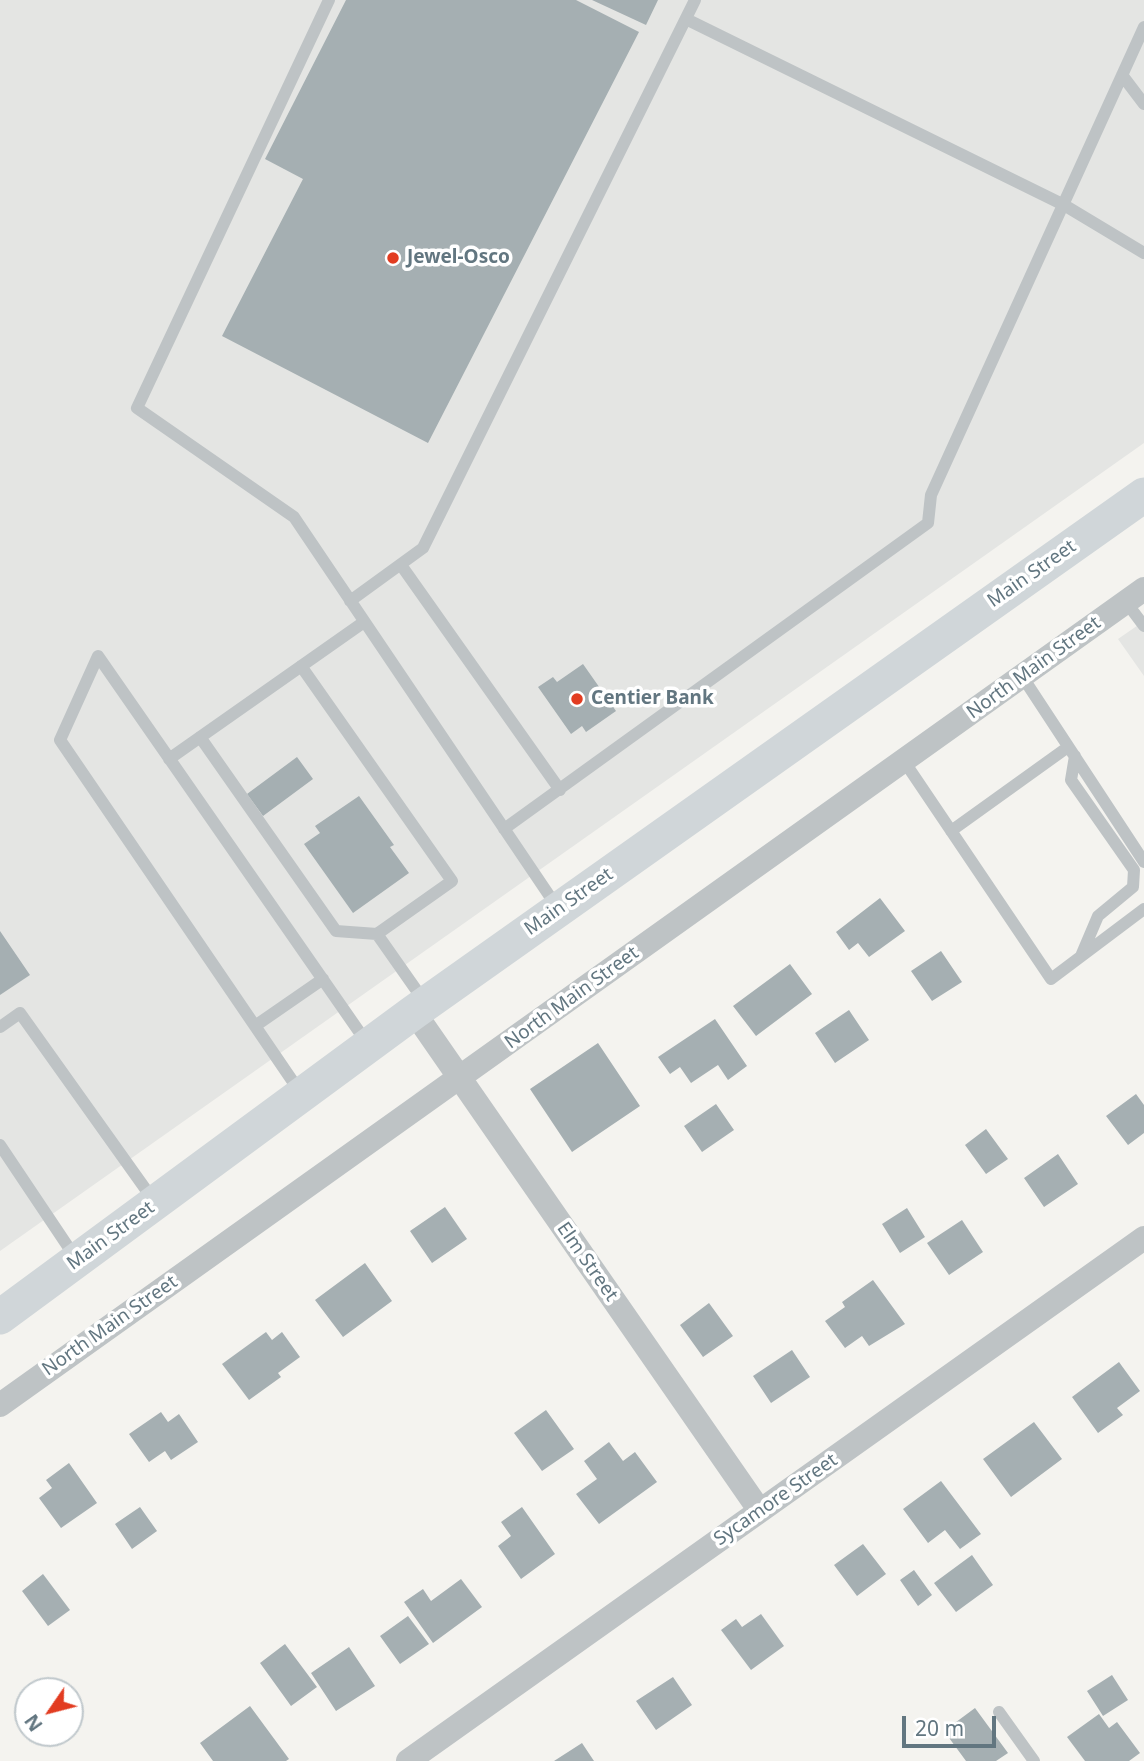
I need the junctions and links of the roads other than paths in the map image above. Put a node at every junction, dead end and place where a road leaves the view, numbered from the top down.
1 (329, 0) edge
2 (695, 0) edge
3 (686, 19) junction
4 (1144, 27) edge
5 (1122, 75) junction
6 (1144, 104) edge
7 (1064, 205) junction
8 (1144, 253) edge
9 (1144, 495) edge
10 (401, 565) junction
11 (1135, 595) edge
12 (350, 601) junction
13 (364, 622) junction
14 (1144, 626) edge
15 (300, 666) junction
16 (1023, 676) junction
17 (200, 737) junction
18 (1071, 752) junction
19 (169, 759) junction
20 (904, 761) junction
21 (560, 790) junction
22 (504, 829) junction
23 (951, 831) junction
24 (1144, 862) edge
25 (1144, 909) edge
26 (559, 910) junction
27 (377, 934) junction
28 (1081, 956) junction
29 (323, 979) junction
30 (420, 1008) junction
31 (255, 1026) junction
32 (0, 1027) edge
33 (369, 1046) junction
34 (460, 1078) junction
35 (303, 1096) junction
36 (0, 1145) edge
37 (156, 1204) junction
38 (1144, 1238) edge
39 (77, 1260) junction
40 (0, 1317) edge
41 (0, 1405) edge
42 (760, 1511) junction
43 (999, 1712) dead end
44 (408, 1761) edge
45 (1034, 1761) edge

1 - 12 lane
2 - 3 lane
3 - 7 lane
3 - 10 lane
4 - 5 lane
5 - 6 lane
5 - 7 lane
7 - 8 lane
7 - 21 lane
9 - 26 main road, Main Street
10 - 12 lane
10 - 21 lane
11 - 14 lane
11 - 16 street, North Main Street
12 - 13 lane
13 - 15 lane
13 - 22 lane
15 - 17 lane
15 - 27 lane
16 - 18 lane
16 - 20 street, North Main Street
17 - 19 lane
17 - 27 lane
18 - 23 lane
18 - 24 lane
18 - 28 lane
19 - 29 lane
19 - 31 lane
20 - 23 lane
20 - 34 street, North Main Street
21 - 22 lane
22 - 26 lane
23 - 28 lane
25 - 28 lane
26 - 30 main road, Main Street
27 - 30 lane
29 - 31 lane
29 - 33 lane
30 - 33 main road, Main Street
30 - 34 street, Elm Street
31 - 35 lane
32 - 37 lane
33 - 35 main road, Main Street
34 - 41 street, North Main Street
34 - 42 street, Elm Street
35 - 37 main road, Main Street
36 - 39 lane
37 - 39 main road, Main Street
38 - 42 street, Sycamore Street
39 - 40 main road, Main Street
42 - 44 street, Sycamore Street
43 - 45 lane

